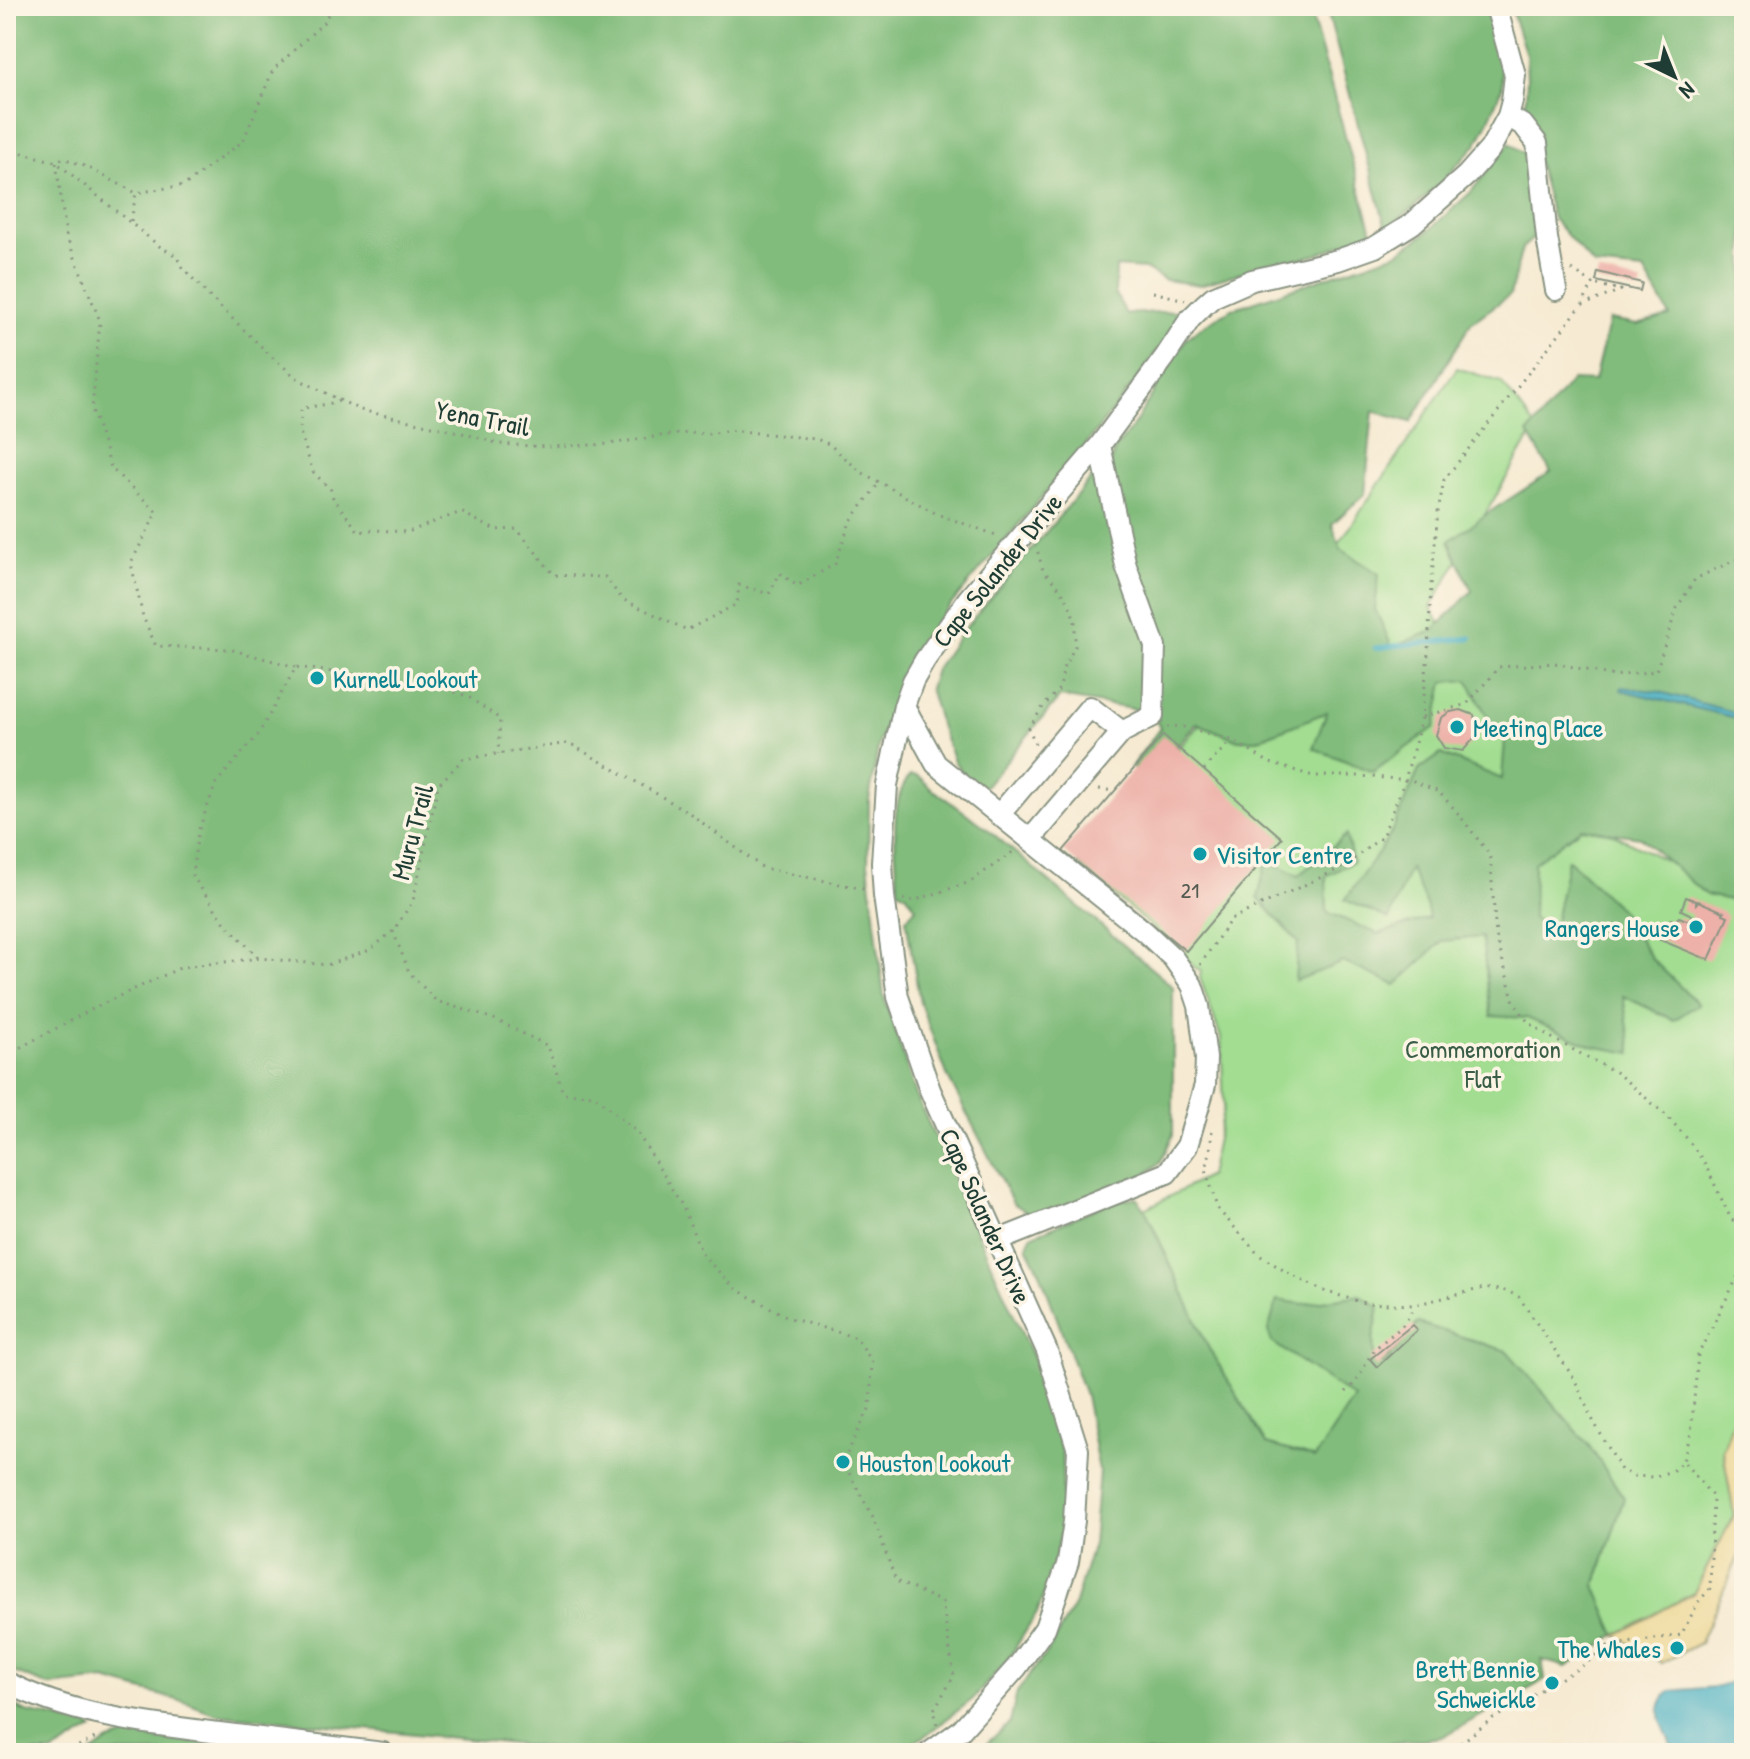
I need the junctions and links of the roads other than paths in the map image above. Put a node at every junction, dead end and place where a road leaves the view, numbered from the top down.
1 (1496, 6) edge
2 (1508, 116) junction
3 (1556, 290) dead end
4 (1100, 445) junction
5 (904, 706) junction
6 (1122, 732) junction
7 (999, 815) junction
8 (1030, 840) junction
9 (997, 1241) junction
10 (6, 1682) edge
11 (936, 1748) edge
12 (383, 1753) edge

1 - 2 street, Cape Solander Drive
2 - 3 street
2 - 4 street, Cape Solander Drive
4 - 5 street, Cape Solander Drive
4 - 6 street
5 - 7 street
5 - 9 street, Cape Solander Drive
6 - 7 street
6 - 8 street
7 - 8 street
8 - 9 street
9 - 11 street, Cape Solander Drive
10 - 12 street

